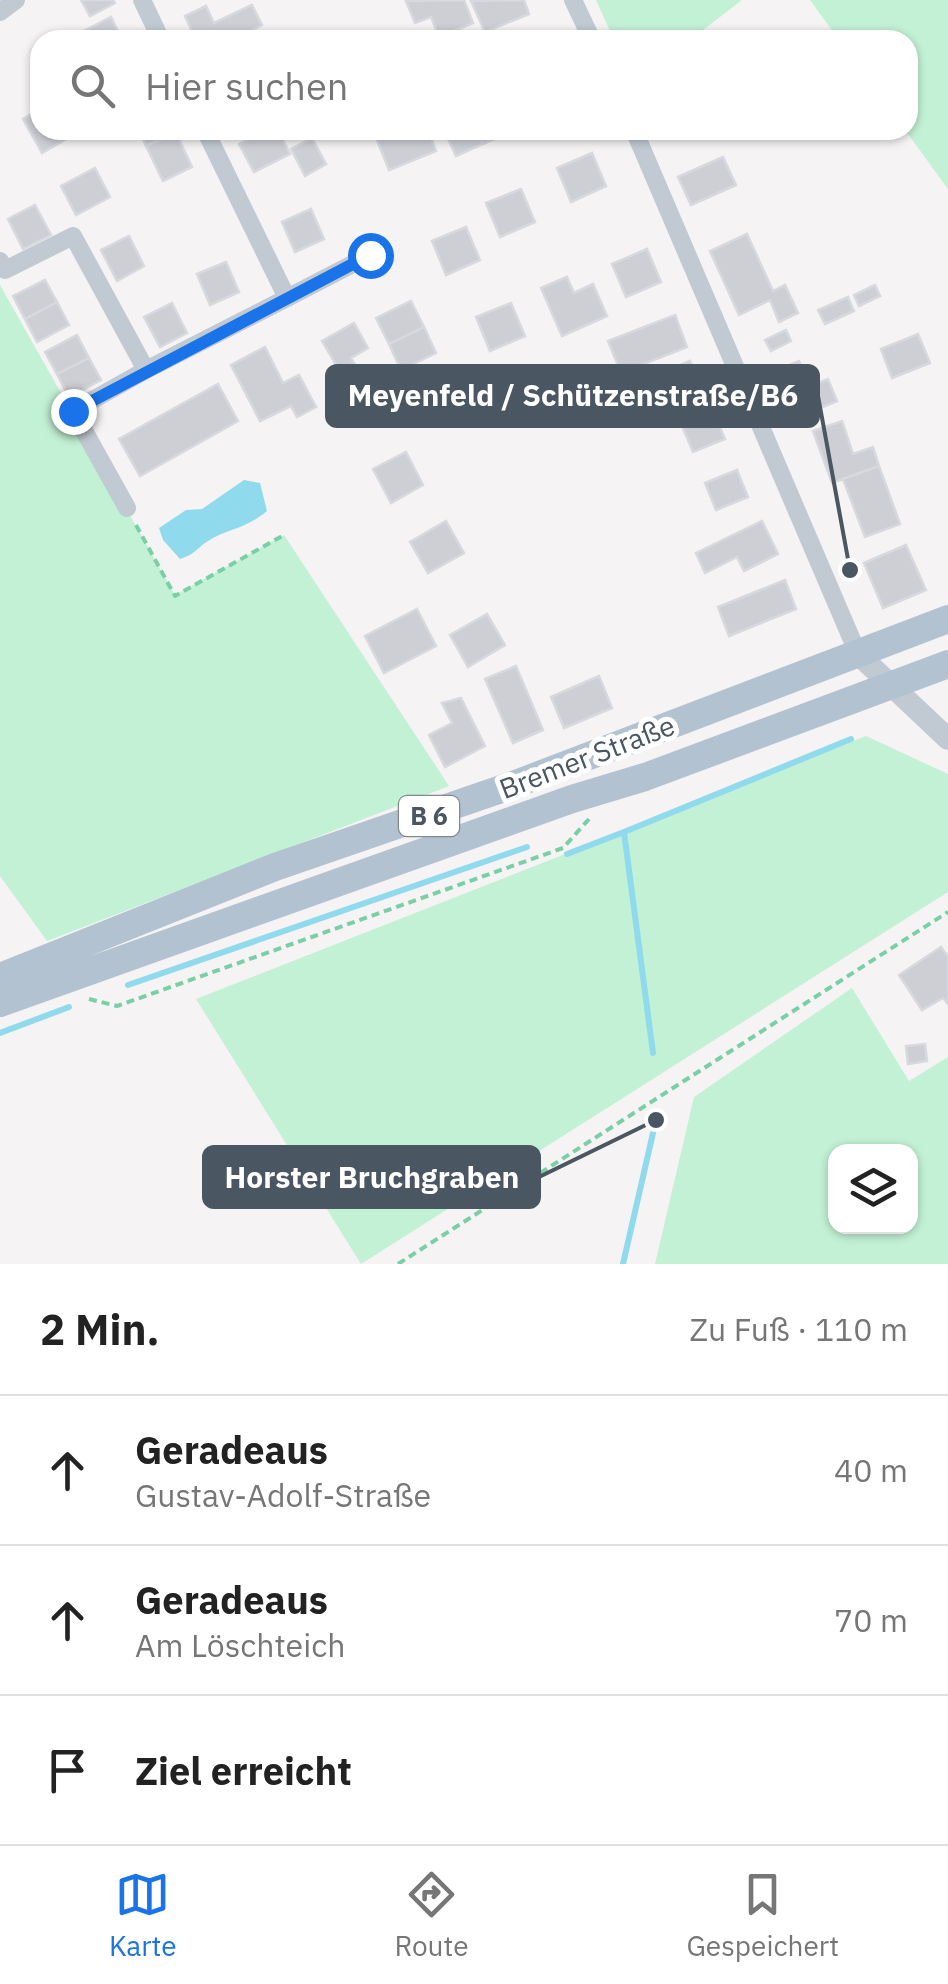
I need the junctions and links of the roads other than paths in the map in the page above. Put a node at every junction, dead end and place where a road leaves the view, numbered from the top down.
1 (16, 0) edge
2 (142, 0) edge
3 (573, 0) edge
4 (0, 12) edge
5 (156, 30) edge
6 (587, 30) edge
7 (210, 140) edge
8 (638, 140) edge
9 (370, 255) dead end
10 (0, 261) edge
11 (287, 298) junction
12 (146, 370) junction
13 (126, 508) road end
14 (948, 619) edge
15 (858, 654) junction
16 (948, 664) edge
17 (890, 686) junction
18 (948, 739) edge
19 (0, 977) edge
20 (0, 1002) edge

1 - 4 street
2 - 5 street
3 - 6 street
7 - 11 street
8 - 15 street
9 - 11 street
10 - 12 street
11 - 12 street
12 - 13 street
14 - 15 main road, Bremer Straße / B 6
15 - 17 street
15 - 19 main road, Bremer Straße / B 6
16 - 17 main road, Bremer Straße / B 6
17 - 18 street
17 - 20 main road, Bremer Straße / B 6

